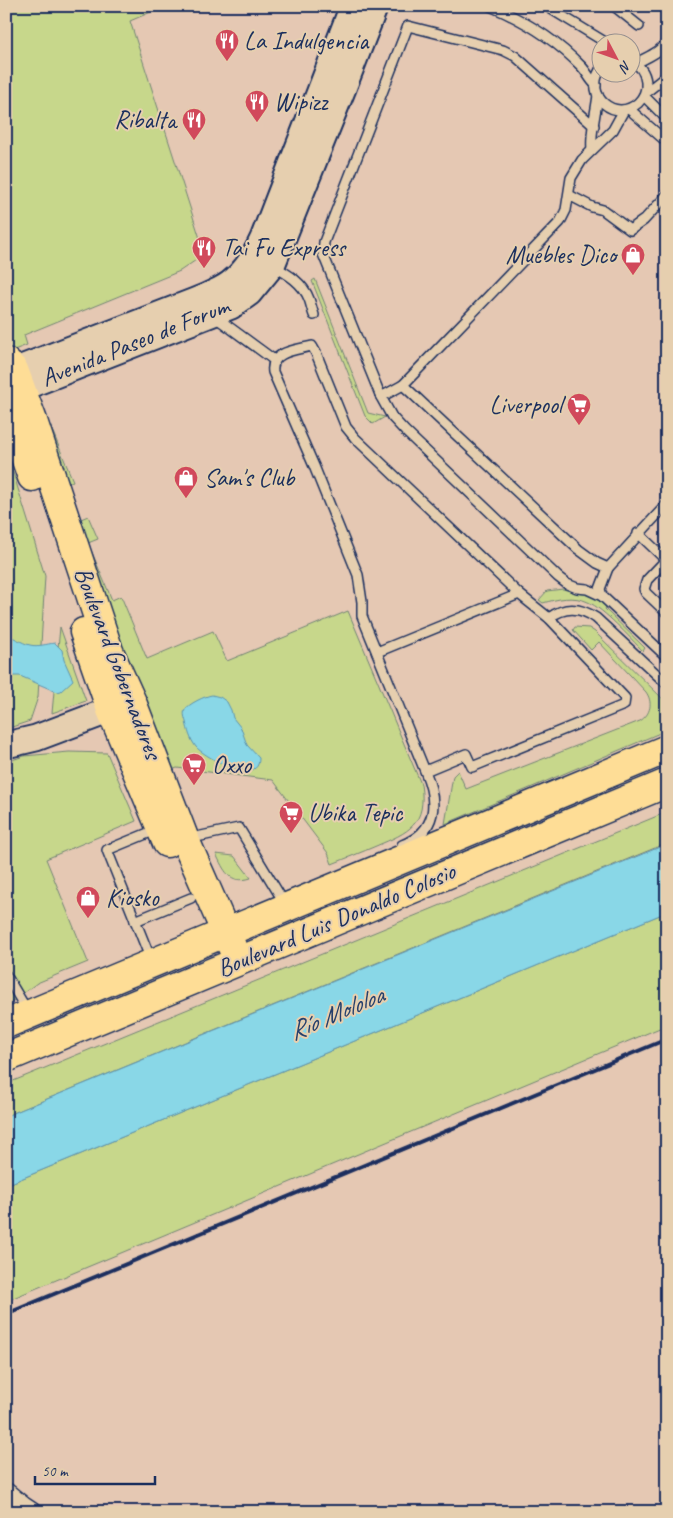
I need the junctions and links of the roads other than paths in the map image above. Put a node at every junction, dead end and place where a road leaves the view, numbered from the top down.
1 (353, 6) edge
2 (375, 6) edge
3 (490, 6) edge
4 (546, 6) edge
5 (614, 6) edge
6 (639, 26) dead end
7 (590, 33) edge
8 (667, 41) edge
9 (640, 59) edge
10 (640, 66) edge
11 (640, 71) edge
12 (666, 77) edge
13 (597, 82) edge
14 (597, 90) junction
15 (644, 94) junction
16 (626, 109) junction
17 (667, 119) edge
18 (594, 126) junction
19 (667, 142) edge
20 (592, 150) junction
21 (569, 195) junction
22 (667, 195) edge
23 (263, 260) junction
24 (203, 308) junction
25 (314, 315) dead end
26 (274, 360) junction
27 (10, 382) edge
28 (403, 385) junction
29 (381, 397) junction
30 (667, 504) edge
31 (638, 534) junction
32 (597, 564) junction
33 (608, 568) junction
34 (601, 592) junction
35 (519, 594) junction
36 (667, 613) edge
37 (549, 618) junction
38 (376, 652) junction
39 (667, 657) edge
40 (667, 684) edge
41 (121, 706) junction
42 (6, 745) edge
43 (667, 749) edge
44 (425, 771) junction
45 (667, 772) edge
46 (667, 783) edge
47 (161, 828) junction
48 (185, 840) junction
49 (393, 849) dead end
50 (507, 849) junction
51 (191, 898) junction
52 (286, 906) junction
53 (135, 921) junction
54 (217, 936) junction
55 (152, 962) junction
56 (230, 966) junction
57 (6, 975) edge
58 (18, 1019) edge
59 (6, 1058) edge
60 (6, 1492) edge
61 (32, 1512) edge

1 - 23 street, Avenida Paseo de Forum
2 - 23 street, Avenida Paseo de Forum
3 - 14 lane
4 - 7 lane
5 - 6 lane
8 - 9 lane
10 - 12 lane
11 - 15 lane
12 - 15 lane
13 - 14 lane
14 - 16 lane
14 - 18 lane
15 - 16 lane
15 - 17 lane
16 - 19 lane
16 - 20 lane
18 - 20 lane
18 - 29 lane
20 - 21 lane
21 - 22 lane
21 - 28 lane
23 - 24 street, Avenida Paseo de Forum
23 - 25 lane
24 - 26 lane
24 - 27 street, Avenida Paseo de Forum
26 - 35 lane
26 - 38 lane
27 - 41 main road, Boulevard Gobernadores
28 - 29 lane
28 - 32 lane
29 - 34 lane
30 - 31 lane
31 - 33 lane
31 - 36 lane
32 - 33 lane
32 - 34 lane
33 - 34 lane
34 - 39 lane
35 - 37 lane
35 - 38 lane
37 - 40 lane
37 - 44 lane
38 - 44 lane
41 - 42 street
41 - 47 main road, Boulevard Gobernadores
41 - 48 main road, Boulevard Gobernadores
43 - 52 main road, Boulevard Luis Donaldo Colosio
44 - 49 lane
45 - 50 main road
46 - 50 main road, Boulevard Luis Donaldo Colosio
47 - 51 main road, Boulevard Gobernadores
47 - 53 lane
48 - 52 lane
48 - 54 main road, Boulevard Gobernadores
50 - 56 main road, Boulevard Luis Donaldo Colosio
51 - 53 lane
51 - 54 main road, Boulevard Gobernadores
52 - 54 main road, Boulevard Luis Donaldo Colosio
53 - 55 lane
54 - 55 main road, Boulevard Luis Donaldo Colosio
54 - 56 main road, Boulevard Gobernadores
55 - 58 main road, Boulevard Luis Donaldo Colosio
56 - 59 main road, Boulevard Luis Donaldo Colosio
57 - 58 lane
60 - 61 street

